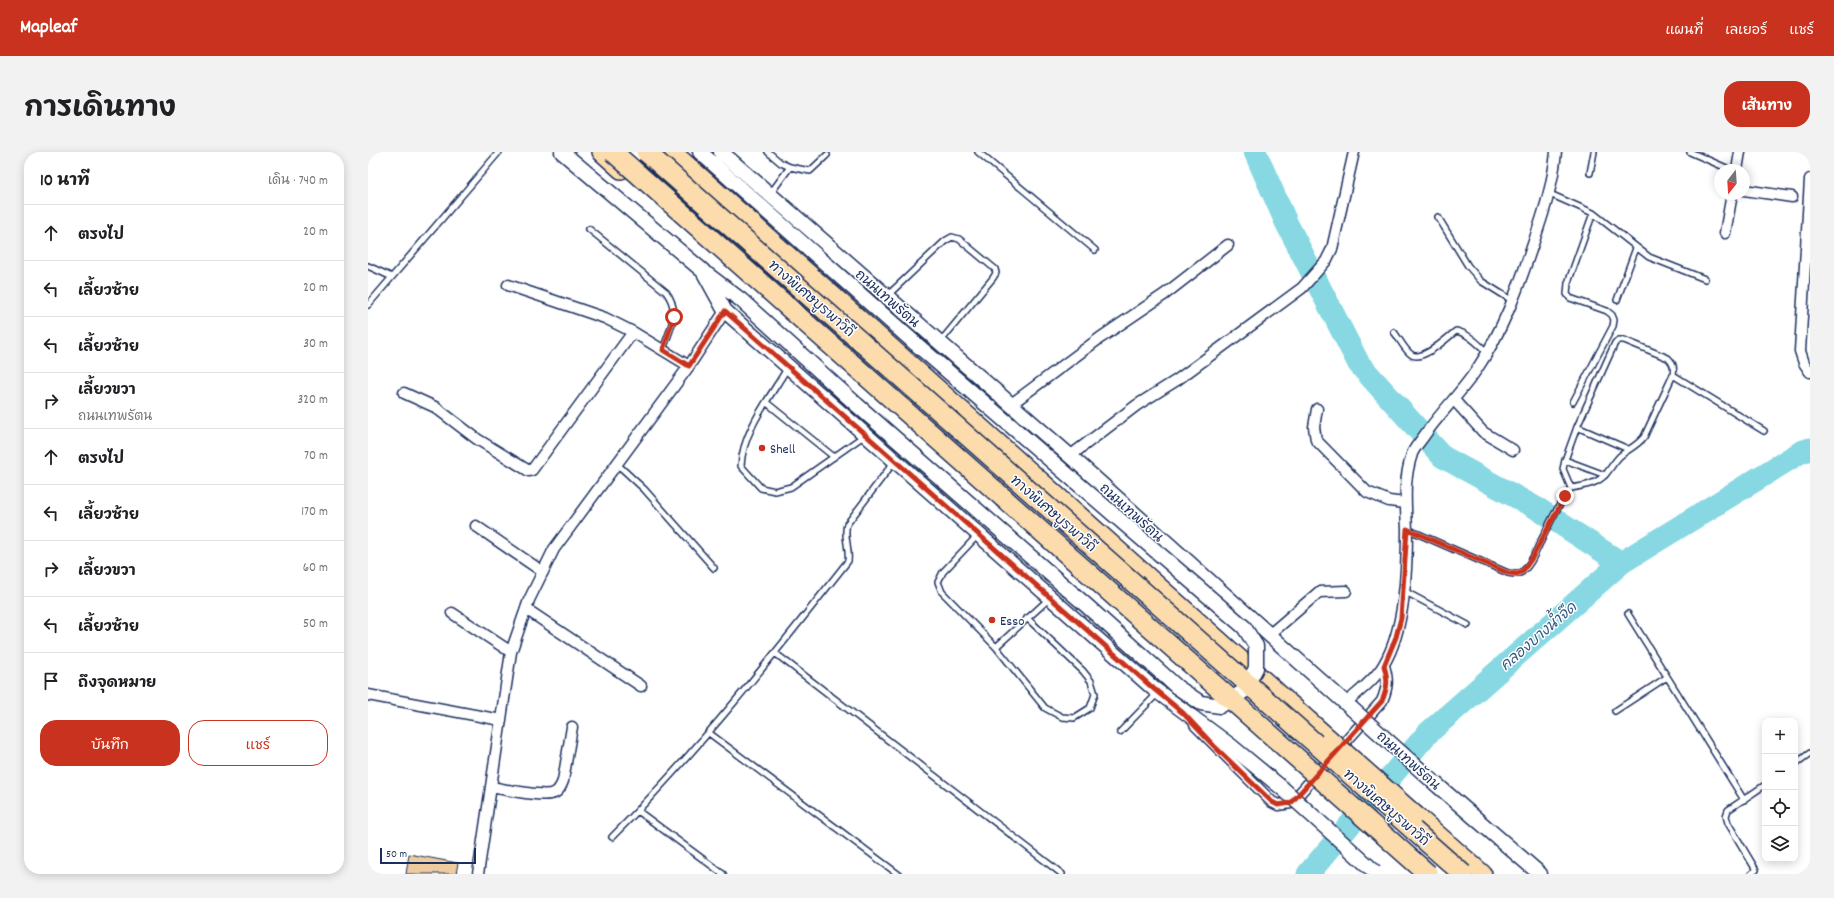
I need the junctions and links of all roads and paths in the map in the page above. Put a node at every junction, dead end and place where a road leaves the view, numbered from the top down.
1 (499, 152) edge
2 (562, 152) edge
3 (601, 152) edge
4 (613, 152) edge
5 (646, 152) edge
6 (673, 152) edge
7 (700, 152) edge
8 (721, 152) edge
9 (768, 152) edge
10 (978, 152) edge
11 (1354, 152) edge
12 (1556, 152) edge
13 (1594, 152) edge
14 (1690, 152) edge
15 (1740, 152) edge
16 (827, 155) dead end
17 (1718, 164) edge
18 (1738, 164) edge
19 (790, 167) junction
20 (1590, 173) dead end
21 (1810, 178) edge
22 (1750, 191) edge
23 (770, 194) junction
24 (1550, 194) junction
25 (1792, 197) dead end
26 (1731, 200) edge
27 (1593, 213) junction
28 (1438, 217) dead end
29 (589, 229) dead end
30 (1725, 233) dead end
31 (1228, 245) dead end
32 (1636, 248) junction
33 (1095, 250) dead end
34 (368, 266) edge
35 (704, 271) junction
36 (392, 277) junction
37 (1705, 279) dead end
38 (508, 285) dead end
39 (887, 296) junction
40 (1617, 300) dead end
41 (1513, 301) junction
42 (368, 304) edge
43 (725, 311) junction
44 (633, 332) junction
45 (1394, 332) dead end
46 (939, 343) junction
47 (663, 350) junction
48 (1487, 352) junction
49 (689, 366) junction
50 (789, 367) junction
51 (1810, 372) edge
52 (1673, 375) junction
53 (404, 392) dead end
54 (1454, 400) junction
55 (1573, 402) dead end
56 (767, 403) junction
57 (1010, 405) junction
58 (1317, 409) dead end
59 (1577, 426) junction
60 (1764, 431) dead end
61 (866, 435) junction
62 (1628, 449) junction
63 (1513, 450) dead end
64 (834, 456) junction
65 (1070, 456) junction
66 (1565, 460) junction
67 (896, 461) junction
68 (617, 464) junction
69 (1605, 475) junction
70 (1571, 488) junction
71 (1405, 503) junction
72 (476, 526) dead end
73 (1407, 529) junction
74 (979, 534) junction
75 (714, 568) dead end
76 (543, 572) junction
77 (1403, 590) junction
78 (1346, 591) dead end
79 (1050, 598) junction
80 (526, 609) junction
81 (452, 613) dead end
82 (1628, 614) dead end
83 (1027, 618) junction
84 (1468, 625) dead end
85 (1269, 635) junction
86 (996, 647) junction
87 (511, 652) junction
88 (775, 653) junction
89 (1384, 666) junction
90 (1667, 677) junction
91 (641, 686) dead end
92 (1158, 692) junction
93 (368, 695) edge
94 (1348, 705) junction
95 (1615, 711) dead end
96 (1183, 713) junction
97 (501, 720) junction
98 (572, 727) dead end
99 (1120, 732) dead end
100 (709, 733) junction
101 (1810, 753) edge
102 (1798, 762) edge
103 (491, 787) junction
104 (1762, 787) edge
105 (1744, 800) junction
106 (638, 811) junction
107 (612, 837) dead end
108 (1757, 872) edge
109 (1376, 873) edge
110 (478, 874) edge
111 (723, 874) edge
112 (898, 874) edge
113 (1062, 874) edge
114 (1418, 874) edge
115 (1428, 874) edge
116 (1463, 874) edge
117 (1483, 874) edge
118 (1540, 874) edge
119 (1751, 874) edge

1 - 36 lane
2 - 35 main road
3 - 114 highway
4 - 115 highway, ทางพิเศษบูรพาวิถี, bridge
5 - 116 highway, ทางพิเศษบูรพาวิถี, bridge
6 - 117 highway, bridge
7 - 35 main road, bridge
8 - 23 main road, ถนนเทพรัตน
9 - 19 lane
10 - 33 lane
11 - 65 street
12 - 24 street
13 - 20 lane
14 - 17 lane
15 - 18 street
16 - 19 lane
19 - 23 lane
21 - 51 street
22 - 25 street
23 - 39 main road, ถนนเทพรัตน
24 - 27 lane
24 - 41 street
26 - 30 street
27 - 32 lane
27 - 55 lane
28 - 41 lane
29 - 47 lane
31 - 57 street
32 - 37 lane
32 - 40 lane
34 - 36 lane
35 - 43 main road
36 - 42 lane
38 - 44 street
39 - 46 main road, ถนนเทพรัตน
39 - 46 lane
41 - 48 street
43 - 49 street
43 - 50 main road
44 - 47 street
44 - 53 street
45 - 48 lane
46 - 57 main road, ถนนเทพรัตน
47 - 49 street
48 - 54 street
49 - 68 street
50 - 56 lane
50 - 61 main road
52 - 59 lane
52 - 60 lane
52 - 62 lane
54 - 63 street
54 - 71 street
56 - 64 lane
56 - 64 lane
57 - 65 main road, ถนนเทพรัตน
58 - 71 street
59 - 62 lane
59 - 66 lane
61 - 64 lane
61 - 67 main road
62 - 69 lane
65 - 85 main road, ถนนเทพรัตน
66 - 69 lane
66 - 70 lane
67 - 74 main road
67 - 88 lane
68 - 75 lane
68 - 76 street
69 - 70 lane
70 - 73 lane
71 - 73 street
72 - 76 street
73 - 77 street
74 - 79 main road
74 - 86 lane
76 - 80 street
77 - 84 lane
77 - 89 street
78 - 85 street
79 - 83 lane
79 - 92 main road
80 - 87 street
80 - 91 street
81 - 87 street
82 - 90 lane
83 - 86 lane
83 - 86 lane
85 - 94 main road, ถนนเทพรัตน
87 - 97 street
88 - 100 lane
88 - 113 lane
89 - 94 street
89 - 96 street
90 - 95 lane
90 - 105 lane
92 - 96 main road
92 - 99 lane
93 - 97 street
94 - 118 main road, ถนนเทพรัตน, bridge
96 - 109 main road, bridge
97 - 103 street
98 - 103 street
100 - 106 lane
100 - 112 lane
101 - 102 lane
103 - 110 street
104 - 105 lane
105 - 108 lane
106 - 107 lane
106 - 111 lane
108 - 119 lane

